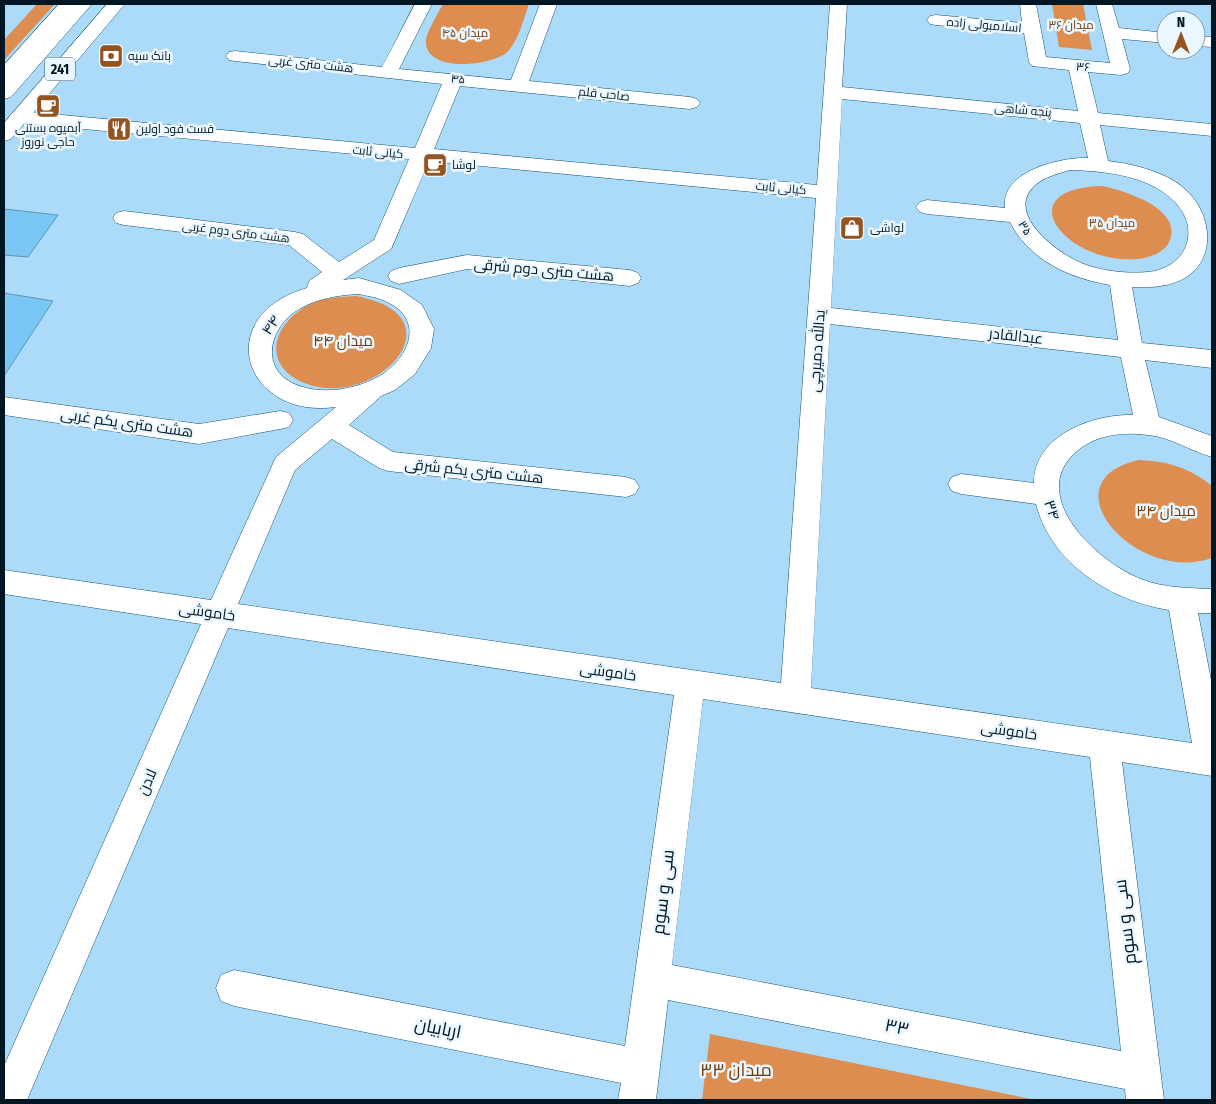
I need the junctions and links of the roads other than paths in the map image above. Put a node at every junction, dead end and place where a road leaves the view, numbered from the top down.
1 (68, 4) edge
2 (83, 4) edge
3 (116, 4) edge
4 (423, 4) edge
5 (550, 4) edge
6 (838, 4) edge
7 (1028, 4) edge
8 (1104, 4) edge
9 (936, 20) dead end
10 (1033, 29) junction
11 (1112, 33) junction
12 (1156, 37) edge
13 (235, 56) dead end
14 (1078, 67) junction
15 (388, 73) junction
16 (4, 76) edge
17 (454, 79) junction
18 (518, 85) junction
19 (833, 92) junction
20 (4, 93) edge
21 (690, 103) dead end
22 (1088, 116) junction
23 (19, 117) junction
24 (1212, 130) edge
25 (4, 134) edge
26 (421, 156) junction
27 (1099, 164) junction
28 (826, 192) junction
29 (927, 207) dead end
30 (1017, 216) junction
31 (124, 218) dead end
32 (1209, 235) edge
33 (383, 244) junction
34 (338, 273) junction
35 (399, 276) junction
36 (630, 278) dead end
37 (1120, 280) junction
38 (295, 300) junction
39 (411, 307) junction
40 (819, 315) junction
41 (1131, 349) junction
42 (1212, 359) edge
43 (271, 379) junction
44 (371, 392) junction
45 (4, 406) edge
46 (280, 420) junction
47 (1148, 425) junction
48 (331, 426) junction
49 (1212, 448) edge
50 (285, 464) junction
51 (961, 484) dead end
52 (626, 488) dead end
53 (1046, 495) junction
54 (4, 582) edge
55 (1182, 602) junction
56 (1212, 602) edge
57 (220, 614) junction
58 (690, 684) junction
59 (795, 699) junction
60 (1104, 745) junction
61 (1212, 761) edge
62 (652, 979) junction
63 (234, 988) dead end
64 (639, 1084) edge
65 (1144, 1087) edge
66 (8, 1100) edge

1 - 16 street, 241
2 - 20 street
3 - 23 street, 241
4 - 15 street
5 - 18 street
6 - 19 street, یدالله دمیرچی
7 - 10 street, ۳۶
8 - 11 street, ۳۶
9 - 10 street, اسلامبولی زاده
10 - 14 street, ۳۶
11 - 12 street
11 - 14 street, ۳۶
13 - 15 street, هشت متری غربی
14 - 22 street
15 - 17 street, ۴۵
17 - 18 street, ۴۵
17 - 26 street
18 - 21 street, صاحب قلم
19 - 22 street, پنجه شاهی
19 - 28 street, یدالله دمیرچی
22 - 24 street, پنجه شاهی
22 - 27 street
23 - 25 street, 241
23 - 26 street, کیانی ثابت
26 - 28 street, کیانی ثابت
26 - 33 street
27 - 30 street, ۳۵
27 - 32 street, ۳۵
28 - 40 street, یدالله دمیرچی
29 - 30 street
30 - 37 street, ۳۵
31 - 34 street, هشت متری دوم غربی
32 - 37 street, ۳۵
33 - 34 street
33 - 35 street
34 - 38 street
35 - 36 street, هشت متری دوم شرقی
35 - 39 street
37 - 41 street
38 - 39 street, ۴۴
38 - 43 street, ۴۴
39 - 44 street
40 - 41 street, عبدالقادر
40 - 59 street, یدالله دمیرچی
41 - 42 street, عبدالقادر
41 - 47 street
43 - 44 street
43 - 46 street, ۴۴
44 - 48 street
45 - 46 street, هشت متری یکم غربی
46 - 50 street, ۴۴
47 - 49 street, ۳۴
47 - 53 street, ۳۴
48 - 50 street
48 - 52 street, هشت متری یکم شرقی
50 - 57 street, لادن
51 - 53 street
53 - 55 street, ۳۴
54 - 57 street, خاموشی
55 - 56 street, ۳۴
55 - 61 street
57 - 58 street, خاموشی
57 - 66 street, لادن
58 - 59 street, خاموشی
58 - 62 street, سی و سوم
59 - 60 street, خاموشی
60 - 61 street, خاموشی
60 - 65 street, سی و سوم
62 - 64 street, سی و سوم
62 - 65 street, ۳۳
63 - 64 street, اربابیان

